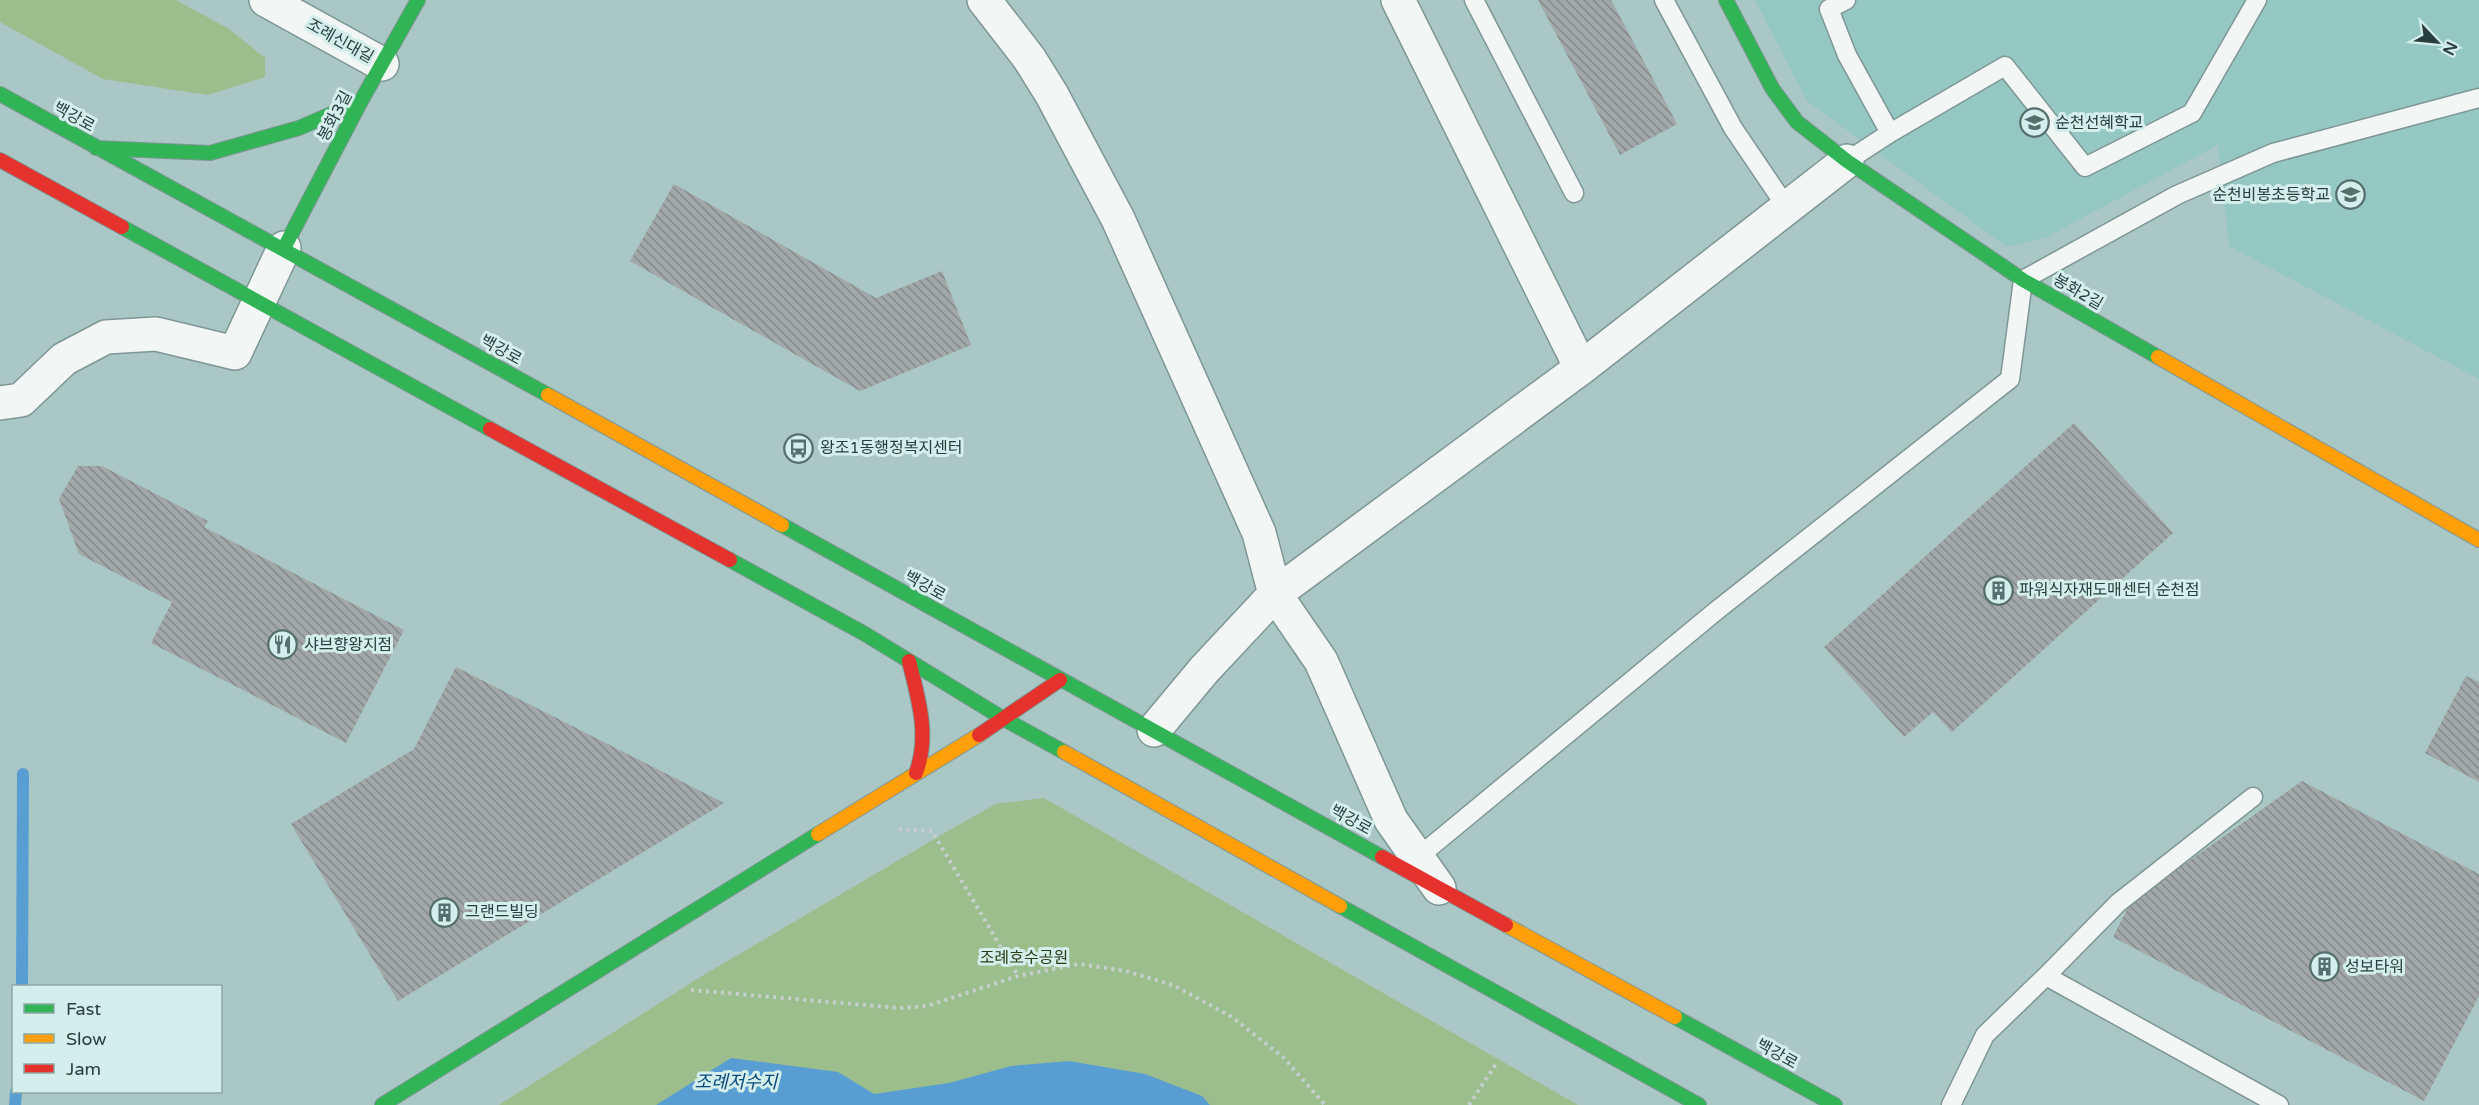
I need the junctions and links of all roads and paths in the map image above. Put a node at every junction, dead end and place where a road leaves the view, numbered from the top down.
1 (266, 0) edge
2 (418, 0) edge
3 (984, 0) edge
4 (1398, 0) edge
5 (1474, 0) edge
6 (1664, 0) edge
7 (1726, 0) edge
8 (1846, 0) edge
9 (2257, 0) edge
10 (382, 64) junction
11 (0, 94) edge
12 (2479, 98) edge
13 (361, 101) junction
14 (1890, 133) junction
15 (96, 148) junction
16 (0, 160) edge
17 (1847, 161) junction
18 (1574, 193) dead end
19 (1787, 208) junction
20 (284, 248) junction
21 (2023, 280) junction
22 (257, 301) junction
23 (1581, 368) junction
24 (0, 403) edge
25 (2479, 540) edge
26 (1275, 594) junction
27 (909, 661) junction
28 (1060, 680) junction
29 (1004, 719) junction
30 (1154, 730) junction
31 (916, 773) junction
32 (2253, 797) dead end
33 (895, 828) dead end
34 (1417, 858) junction
35 (1439, 888) junction
36 (1018, 976) junction
37 (2046, 976) junction
38 (691, 990) dead end
39 (1498, 1061) dead end
40 (382, 1105) edge
41 (1325, 1105) edge
42 (1470, 1105) edge
43 (1698, 1105) edge
44 (1835, 1105) edge
45 (1951, 1105) edge
46 (2279, 1105) edge

1 - 10 street, 조례신대길
2 - 10 main road, 봉화3길
3 - 26 street
4 - 23 street
5 - 18 lane
6 - 19 lane
7 - 17 main road, 봉화2길
8 - 14 lane
9 - 14 lane
10 - 13 main road, 봉화3길
11 - 15 main road, 백강로
12 - 21 lane
13 - 15 main road
13 - 20 main road, 봉화3길
14 - 17 lane
15 - 20 main road, 백강로
16 - 22 main road
17 - 19 street
17 - 21 main road, 봉화2길
19 - 23 street
20 - 22 street
20 - 28 main road, 백강로
21 - 25 main road, 봉화2길
21 - 34 lane
22 - 24 street
22 - 27 main road
23 - 26 street
26 - 30 street
26 - 34 street
27 - 29 main road
27 - 31 main road
28 - 29 main road
28 - 30 main road, 백강로
29 - 31 main road
29 - 43 main road
30 - 35 main road, 백강로
31 - 40 main road
32 - 37 lane
33 - 36 path
34 - 35 street
35 - 44 main road, 백강로
36 - 38 path
36 - 41 path
37 - 45 lane
37 - 46 lane
39 - 42 path

